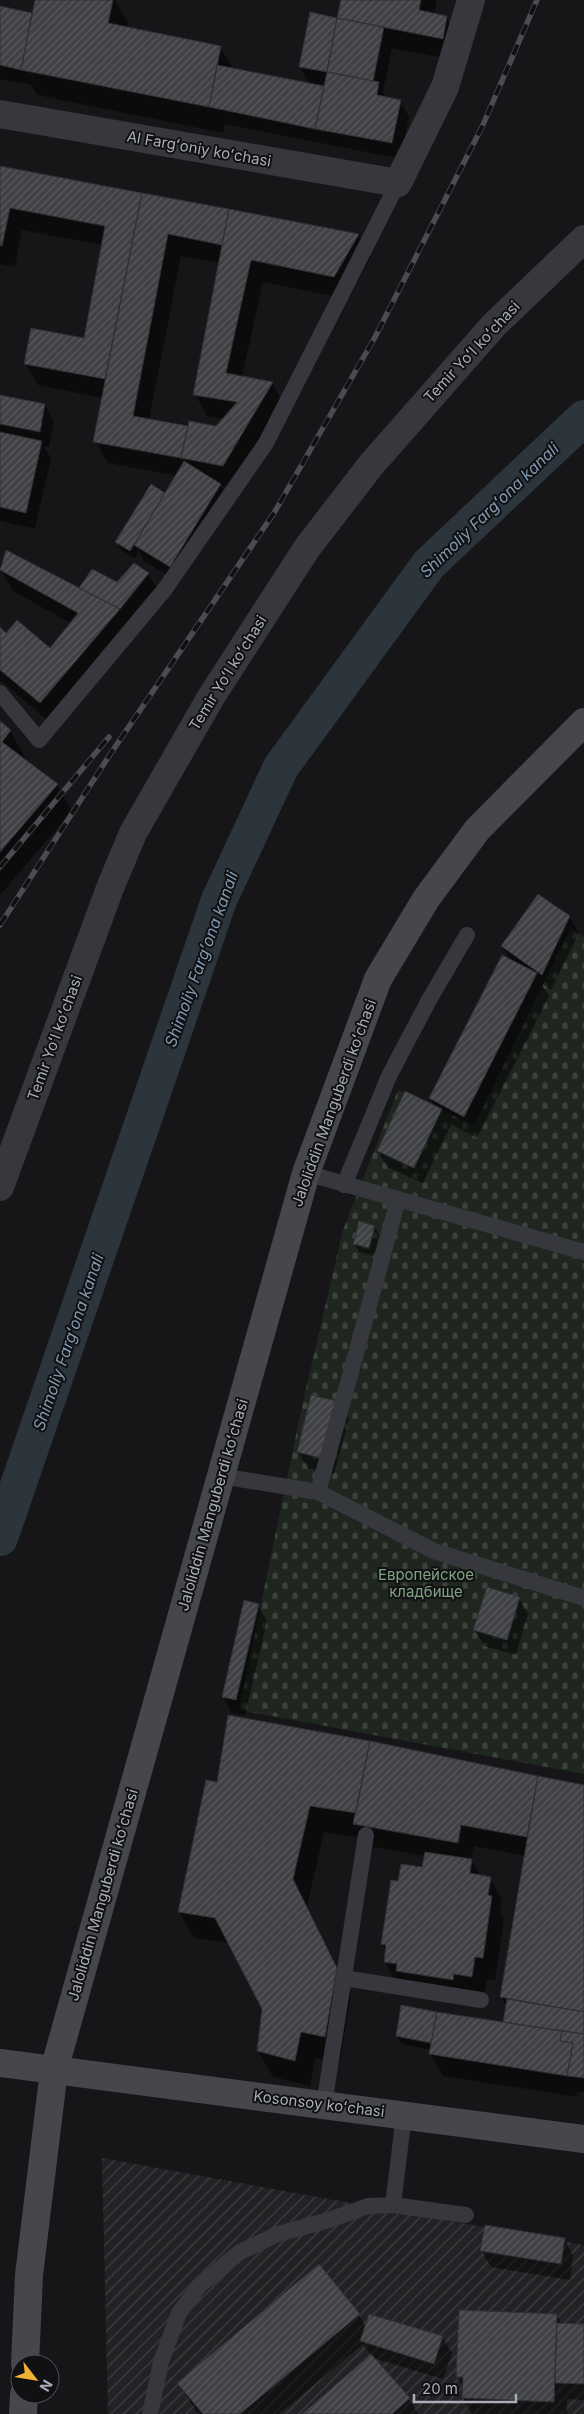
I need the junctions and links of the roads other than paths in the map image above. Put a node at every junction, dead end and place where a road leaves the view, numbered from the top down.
1 (471, 0) edge
2 (0, 114) edge
3 (398, 184) junction
4 (584, 239) edge
5 (0, 693) edge
6 (584, 722) edge
7 (466, 935) dead end
8 (306, 1173) junction
9 (344, 1184) junction
10 (0, 1187) edge
11 (398, 1200) junction
12 (584, 1252) edge
13 (220, 1476) junction
14 (318, 1492) junction
15 (584, 1598) edge
16 (366, 1835) dead end
17 (344, 1978) junction
18 (481, 2000) dead end
19 (0, 2063) edge
20 (54, 2070) junction
21 (324, 2105) junction
22 (404, 2115) junction
23 (584, 2139) edge
24 (393, 2205) junction
25 (466, 2215) dead end
26 (25, 2354) edge
27 (150, 2414) edge

1 - 3 street
2 - 3 street, Al Fargʻoniy koʻchasi
3 - 5 lane
4 - 10 street, Temir Yoʻl koʻchasi
6 - 8 main road, Jaloliddin Manguberdi koʻchasi
7 - 9 lane
8 - 9 lane
8 - 13 main road, Jaloliddin Manguberdi koʻchasi
9 - 11 lane
11 - 12 lane
11 - 14 lane
13 - 14 lane
13 - 20 main road, Jaloliddin Manguberdi koʻchasi
14 - 15 lane
16 - 17 lane
17 - 18 lane
17 - 21 lane
19 - 20 main road, Kosonsoy koʻchasi
20 - 21 main road, Kosonsoy koʻchasi
20 - 26 main road, Jaloliddin Manguberdi koʻchasi
21 - 22 main road, Kosonsoy koʻchasi
22 - 23 main road, Kosonsoy koʻchasi
22 - 24 lane
24 - 25 lane
24 - 27 lane

